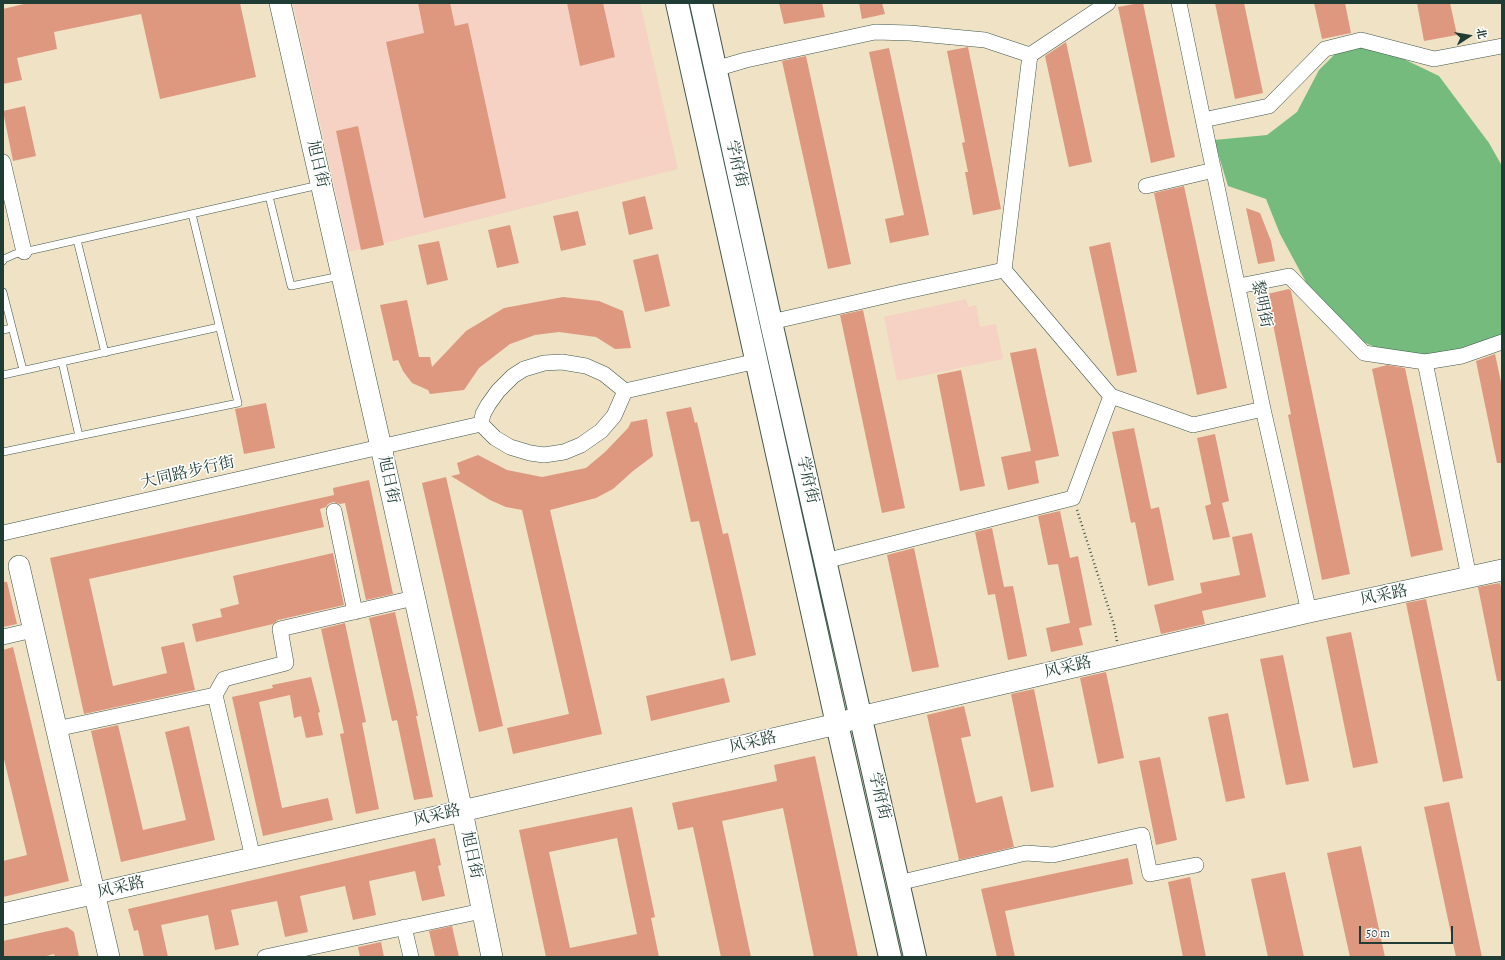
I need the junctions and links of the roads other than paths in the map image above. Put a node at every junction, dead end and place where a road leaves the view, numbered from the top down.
1 (280, 3) edge
2 (677, 3) edge
3 (701, 3) edge
4 (1108, 3) edge
5 (1179, 3) edge
6 (1502, 46) edge
7 (1030, 55) junction
8 (715, 69) junction
9 (1203, 120) junction
10 (3, 162) edge
11 (1214, 170) junction
12 (321, 184) junction
13 (1146, 186) dead end
14 (269, 196) junction
15 (192, 214) junction
16 (77, 240) junction
17 (753, 243) junction
18 (731, 248) junction
19 (24, 252) junction
20 (3, 261) edge
21 (1004, 270) junction
22 (342, 276) junction
23 (1239, 286) junction
24 (3, 292) edge
25 (771, 322) junction
26 (219, 327) junction
27 (12, 328) junction
28 (3, 330) edge
29 (1502, 342) edge
30 (105, 353) junction
31 (757, 361) junction
32 (62, 362) junction
33 (1425, 362) junction
34 (23, 370) junction
35 (3, 375) edge
36 (625, 391) junction
37 (1111, 396) junction
38 (1264, 409) junction
39 (481, 424) junction
40 (79, 436) junction
41 (381, 447) junction
42 (3, 452) edge
43 (334, 511) dead end
44 (3, 533) edge
45 (825, 560) junction
46 (19, 566) dead end
47 (1502, 570) edge
48 (1469, 577) junction
49 (414, 598) junction
50 (355, 612) junction
51 (1309, 612) junction
52 (33, 630) junction
53 (3, 637) edge
54 (215, 695) junction
55 (860, 717) junction
56 (837, 724) junction
57 (56, 729) junction
58 (462, 811) junction
59 (253, 858) junction
60 (1196, 865) dead end
61 (898, 883) junction
62 (94, 894) junction
63 (482, 911) junction
64 (3, 914) edge
65 (404, 927) junction
66 (109, 957) edge
67 (265, 957) edge
68 (411, 957) edge
69 (492, 957) edge
70 (890, 957) edge
71 (915, 957) edge

1 - 12 main road, 旭日街
2 - 18 main road, 学府街
3 - 8 main road, 学府街
4 - 7 street
5 - 9 street, 黎明街
6 - 9 street
7 - 8 street
7 - 21 street
8 - 17 main road, 学府街
9 - 11 street, 黎明街
10 - 19 street
11 - 13 street
11 - 23 street, 黎明街
12 - 14 lane
12 - 22 main road, 旭日街
14 - 15 lane
14 - 22 lane
15 - 16 lane
15 - 26 lane
16 - 19 lane
16 - 30 lane
17 - 18 main road
17 - 25 main road, 学府街
18 - 31 main road, 学府街
19 - 20 lane
21 - 25 street
21 - 37 street
22 - 41 main road, 旭日街
23 - 33 street
23 - 38 street, 黎明街
24 - 27 lane
25 - 45 main road, 学府街
26 - 30 lane
26 - 40 lane
27 - 28 lane
27 - 34 lane
29 - 33 street
30 - 32 lane
31 - 36 street
31 - 56 main road, 学府街
32 - 34 lane
32 - 40 lane
33 - 48 street
34 - 35 lane
36 - 39 street
36 - 39 street
37 - 38 street
37 - 45 street
38 - 51 street, 黎明街
39 - 41 street, 大同路步行街
40 - 42 lane
41 - 44 street, 大同路步行街
41 - 49 main road, 旭日街
43 - 50 street
45 - 55 main road, 学府街
46 - 52 main road
47 - 48 main road, 风采路
48 - 51 main road, 风采路
49 - 50 street
49 - 58 main road, 旭日街
50 - 54 street
51 - 55 main road, 风采路
52 - 53 street
52 - 57 main road
54 - 57 street
54 - 59 street
55 - 56 main road, 风采路
55 - 61 main road, 学府街
56 - 58 main road, 风采路
56 - 70 main road, 学府街
57 - 62 main road
58 - 59 main road, 风采路
58 - 63 main road, 旭日街
59 - 62 main road, 风采路
60 - 61 street
61 - 71 main road, 学府街
62 - 64 main road, 风采路
62 - 66 main road
63 - 65 street
63 - 69 main road, 旭日街
65 - 67 street
65 - 68 street

